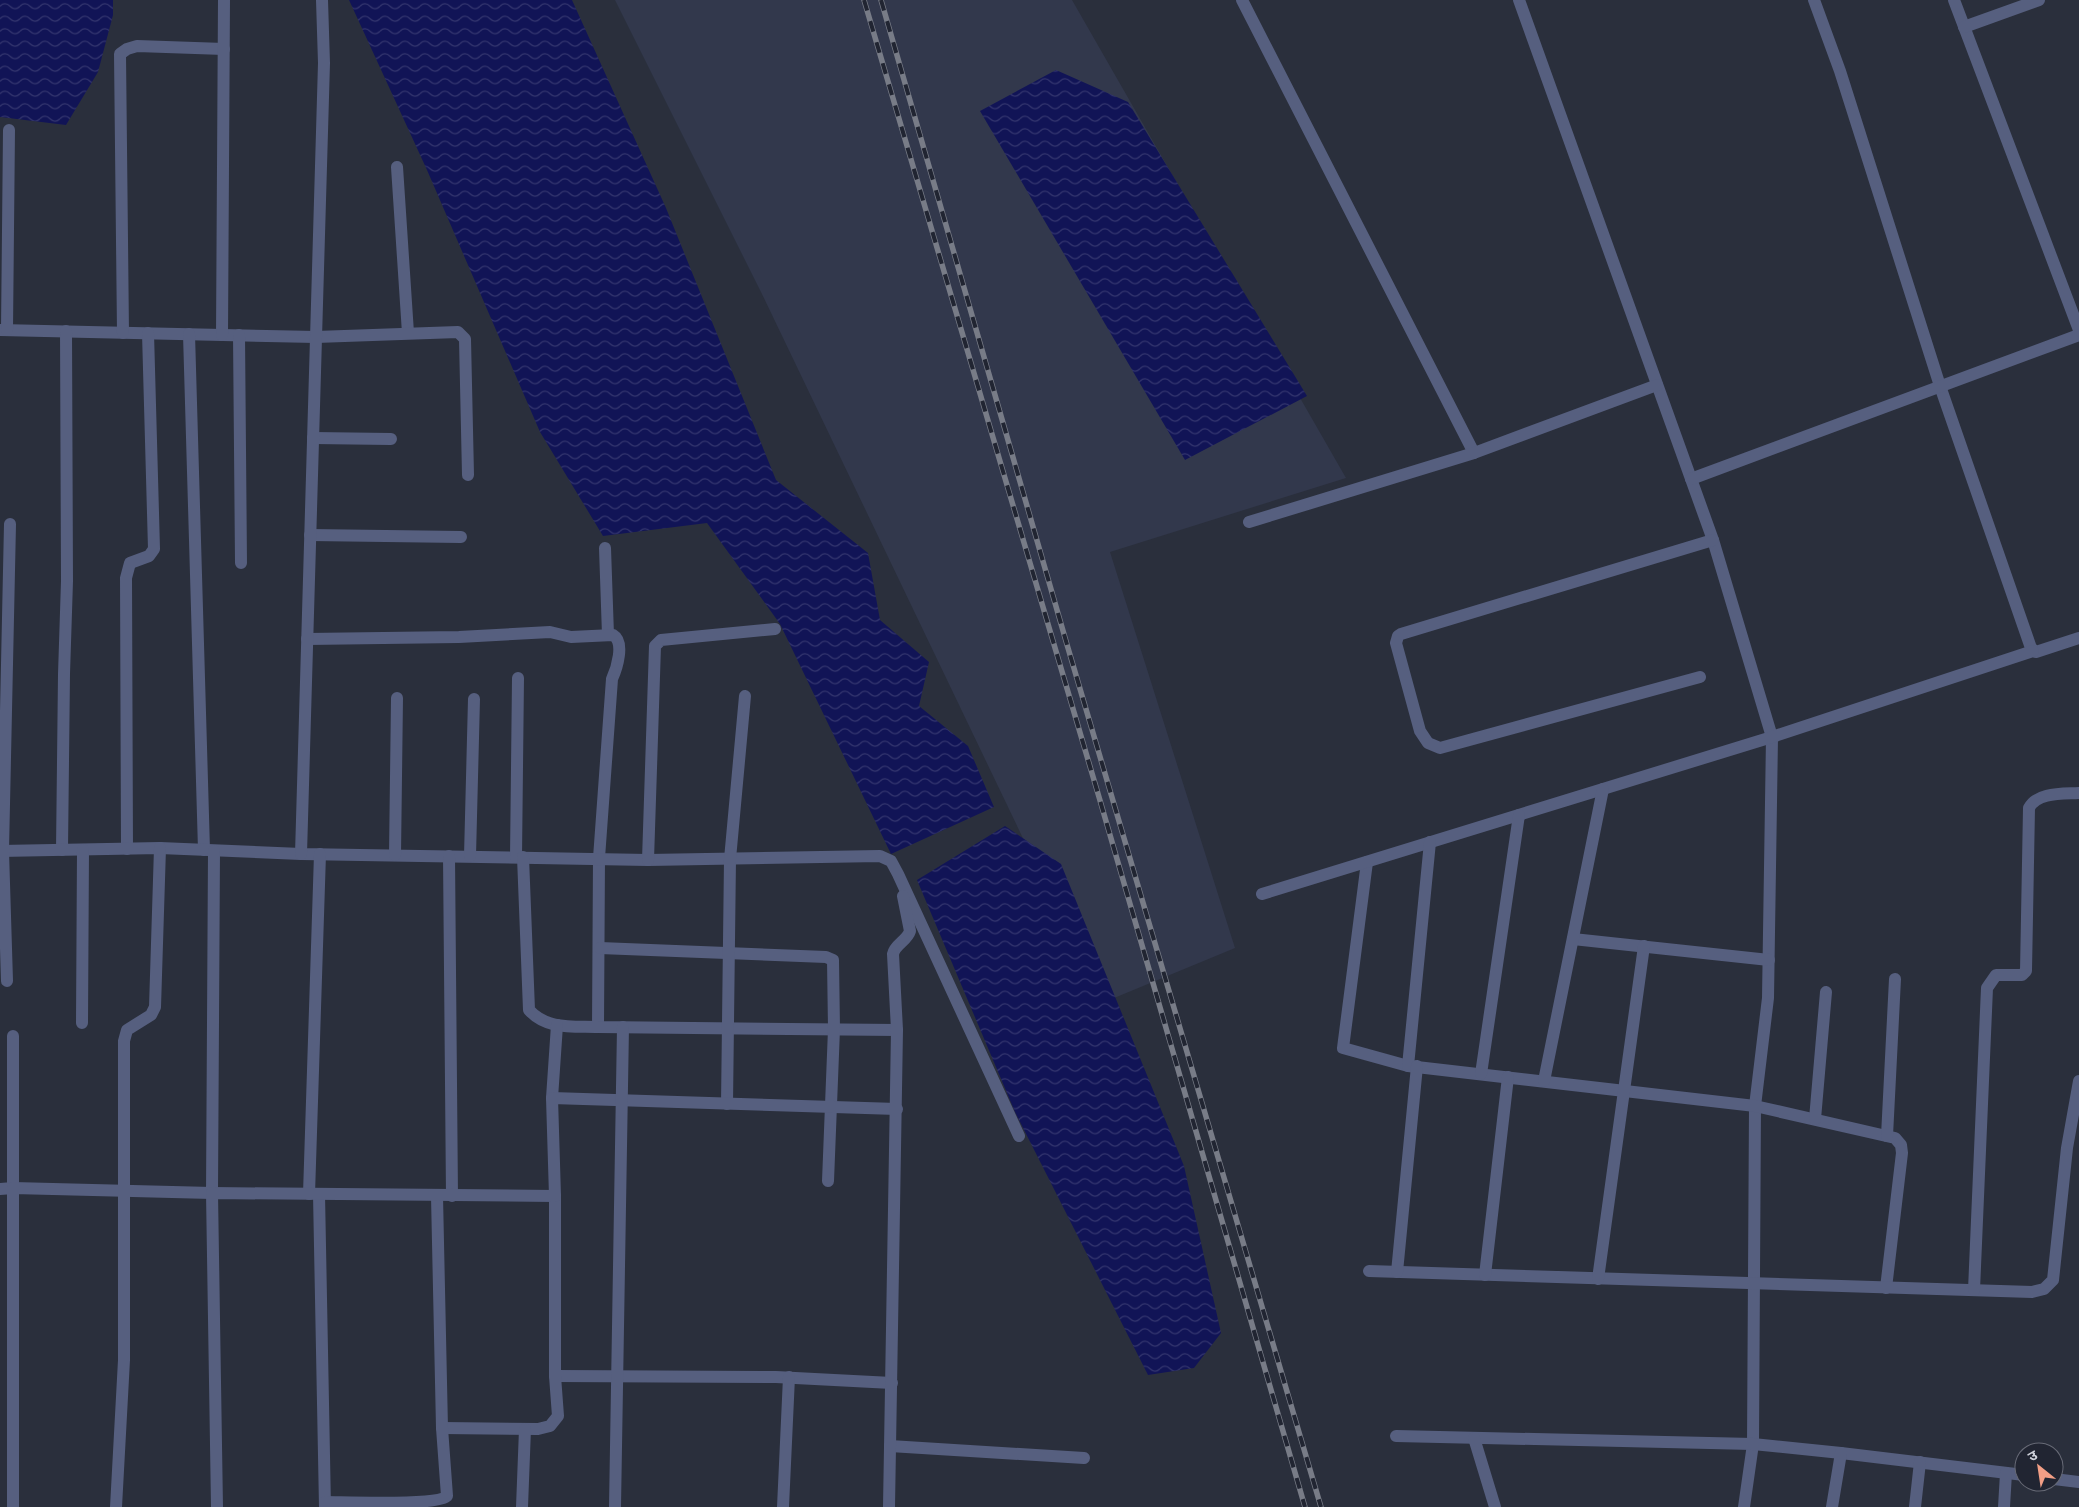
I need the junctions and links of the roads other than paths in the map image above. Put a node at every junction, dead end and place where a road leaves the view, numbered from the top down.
1 (224, 0) edge
2 (322, 0) edge
3 (1242, 0) edge
4 (1519, 0) edge
5 (1814, 0) edge
6 (1954, 0) edge
7 (2039, 0) edge
8 (1964, 27) junction
9 (224, 49) junction
10 (10, 130) dead end
11 (397, 167) dead end
12 (3, 330) edge
13 (2079, 330) edge
14 (66, 331) junction
15 (123, 333) junction
16 (148, 333) junction
17 (408, 333) junction
18 (189, 334) junction
19 (222, 335) junction
20 (239, 335) junction
21 (2079, 335) edge
22 (316, 337) junction
23 (1658, 385) junction
24 (1940, 386) junction
25 (313, 438) junction
26 (391, 439) dead end
27 (1474, 453) junction
28 (468, 475) dead end
29 (1691, 479) junction
30 (1249, 522) dead end
31 (10, 524) dead end
32 (310, 534) junction
33 (461, 537) dead end
34 (1713, 540) junction
35 (605, 548) dead end
36 (241, 563) dead end
37 (775, 629) dead end
38 (608, 636) junction
39 (2079, 638) edge
40 (307, 639) junction
41 (2033, 651) junction
42 (1700, 677) dead end
43 (518, 678) dead end
44 (745, 696) dead end
45 (396, 698) dead end
46 (474, 699) dead end
47 (1772, 737) junction
48 (1603, 789) junction
49 (2079, 793) edge
50 (1519, 815) junction
51 (1430, 842) junction
52 (160, 848) junction
53 (127, 849) junction
54 (62, 850) junction
55 (83, 850) junction
56 (209, 850) junction
57 (2, 851) edge
58 (301, 854) junction
59 (320, 854) junction
60 (395, 855) junction
61 (449, 856) junction
62 (470, 856) junction
63 (519, 857) junction
64 (599, 858) junction
65 (730, 859) junction
66 (648, 860) junction
67 (1368, 862) junction
68 (898, 874) junction
69 (1262, 894) dead end
70 (1573, 939) junction
71 (1644, 946) junction
72 (600, 948) junction
73 (728, 953) junction
74 (1769, 960) junction
75 (1895, 979) dead end
76 (7, 981) dead end
77 (1826, 992) dead end
78 (82, 1023) dead end
79 (557, 1025) junction
80 (598, 1027) junction
81 (623, 1028) junction
82 (728, 1028) junction
83 (834, 1029) junction
84 (897, 1030) junction
85 (14, 1036) dead end
86 (1412, 1066) junction
87 (1481, 1074) junction
88 (1508, 1077) junction
89 (1544, 1081) junction
90 (2079, 1081) edge
91 (1624, 1090) junction
92 (552, 1098) junction
93 (623, 1100) junction
94 (727, 1104) junction
95 (1755, 1106) junction
96 (830, 1107) junction
97 (897, 1109) junction
98 (1815, 1119) junction
99 (1019, 1136) dead end
100 (1887, 1136) junction
101 (828, 1182) dead end
102 (6, 1188) edge
103 (123, 1190) junction
104 (212, 1193) junction
105 (314, 1194) junction
106 (437, 1196) junction
107 (452, 1196) junction
108 (555, 1196) junction
109 (1369, 1271) dead end
110 (1397, 1272) junction
111 (1485, 1275) junction
112 (1598, 1278) junction
113 (1756, 1284) junction
114 (1886, 1288) junction
115 (1974, 1290) junction
116 (555, 1376) junction
117 (616, 1376) junction
118 (789, 1377) junction
119 (892, 1383) junction
120 (442, 1428) junction
121 (525, 1429) junction
122 (1396, 1436) dead end
123 (1474, 1438) junction
124 (1753, 1444) junction
125 (890, 1446) junction
126 (1841, 1452) junction
127 (1084, 1458) dead end
128 (1920, 1462) junction
129 (2006, 1473) junction
130 (2014, 1474) edge
131 (2064, 1480) edge
132 (2079, 1482) edge
133 (325, 1504) edge
134 (13, 1507) edge
135 (116, 1507) edge
136 (216, 1507) edge
137 (522, 1507) edge
138 (615, 1507) edge
139 (783, 1507) edge
140 (889, 1507) edge
141 (1495, 1507) edge
142 (1744, 1507) edge
143 (1832, 1507) edge
144 (1915, 1507) edge
145 (2004, 1507) edge

1 - 9 street
2 - 22 street
3 - 27 street
4 - 23 street
5 - 24 street
6 - 8 street
7 - 8 street
8 - 13 street
9 - 15 street
9 - 19 street
10 - 12 street
11 - 17 street
12 - 14 street
14 - 15 street
14 - 54 street
15 - 16 street
16 - 18 street
16 - 53 street
17 - 22 street
17 - 28 street
18 - 19 street
18 - 56 street
19 - 20 street
20 - 22 street
20 - 36 street
21 - 24 street
22 - 25 street
23 - 27 street
23 - 29 street
24 - 29 street
24 - 41 street
25 - 26 street
25 - 32 street
27 - 30 street
29 - 34 street
31 - 57 street
32 - 33 street
32 - 40 street
34 - 42 street
34 - 47 street
35 - 38 street
37 - 66 street
38 - 40 street
38 - 64 street
39 - 41 street
40 - 58 street
41 - 47 street
43 - 63 street
44 - 65 street
45 - 60 street
46 - 62 street
47 - 48 street
47 - 74 street
48 - 50 street
48 - 70 street
49 - 115 street
50 - 51 street
50 - 87 street
51 - 67 street
51 - 86 street
52 - 53 street
52 - 56 street
52 - 103 street
53 - 55 street
54 - 55 street
54 - 57 street
55 - 78 street
56 - 58 street
56 - 104 street
57 - 76 street
58 - 59 street
59 - 60 street
59 - 105 street
60 - 61 street
61 - 62 street
61 - 107 street
62 - 63 street
63 - 64 street
63 - 79 street
64 - 66 street
64 - 72 street
65 - 66 street
65 - 68 street
65 - 73 street
67 - 69 street
67 - 86 street
68 - 84 street
68 - 99 street
70 - 71 street
70 - 89 street
71 - 74 street
71 - 91 street
72 - 73 street
72 - 80 street
73 - 82 street
73 - 83 street
74 - 95 street
75 - 100 street
77 - 98 street
79 - 80 street
79 - 92 street
80 - 81 street
81 - 82 street
81 - 93 street
82 - 83 street
82 - 94 street
83 - 84 street
83 - 96 street
84 - 97 street
85 - 102 street
86 - 87 street
86 - 110 street
87 - 88 street
88 - 89 street
88 - 111 street
89 - 91 street
90 - 115 street
91 - 95 street
91 - 112 street
92 - 93 street
92 - 108 street
93 - 94 street
93 - 117 street
94 - 96 street
95 - 98 street
95 - 113 street
96 - 97 street
96 - 101 street
97 - 119 street
98 - 100 street
100 - 114 street
102 - 103 street
102 - 134 street
103 - 104 street
103 - 135 street
104 - 105 street
104 - 136 street
105 - 106 street
105 - 133 street
106 - 107 street
106 - 120 street
107 - 108 street
108 - 116 street
109 - 110 street
110 - 111 street
111 - 112 street
112 - 113 street
113 - 114 street
113 - 124 street
114 - 115 street
116 - 117 street
116 - 121 street
117 - 118 street
117 - 138 street
118 - 119 street
118 - 139 street
119 - 125 street
120 - 121 street
120 - 133 street
121 - 137 street
122 - 123 street
123 - 124 street
123 - 141 street
124 - 126 street
124 - 142 street
125 - 127 street
125 - 140 street
126 - 128 street
126 - 143 street
128 - 129 street
128 - 144 street
129 - 130 street
129 - 145 street
131 - 132 street

